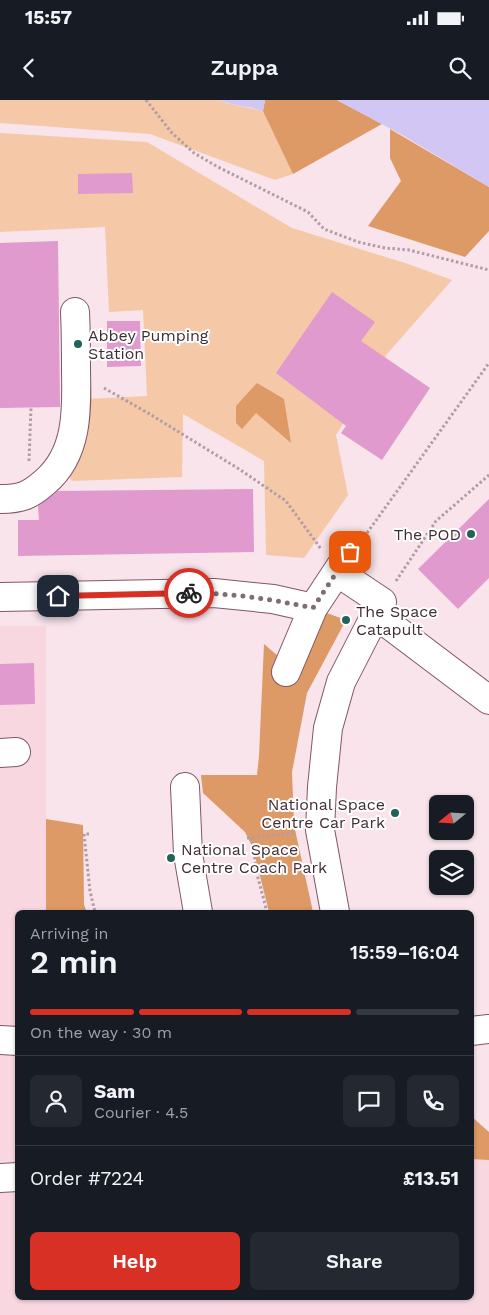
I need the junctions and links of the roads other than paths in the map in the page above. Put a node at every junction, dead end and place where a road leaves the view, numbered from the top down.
1 (75, 312) dead end
2 (0, 499) edge
3 (0, 597) edge
4 (313, 608) junction
5 (378, 608) junction
6 (286, 672) dead end
7 (489, 700) edge
8 (185, 786) dead end
9 (198, 910) edge
10 (335, 910) edge
11 (489, 1029) edge
12 (474, 1031) edge
13 (0, 1040) edge
14 (15, 1041) edge
15 (15, 1177) edge
16 (0, 1178) edge

1 - 2 street
3 - 4 street
4 - 5 street
4 - 6 street
5 - 7 street
5 - 10 street
8 - 9 street
11 - 12 street
13 - 14 street
15 - 16 street

